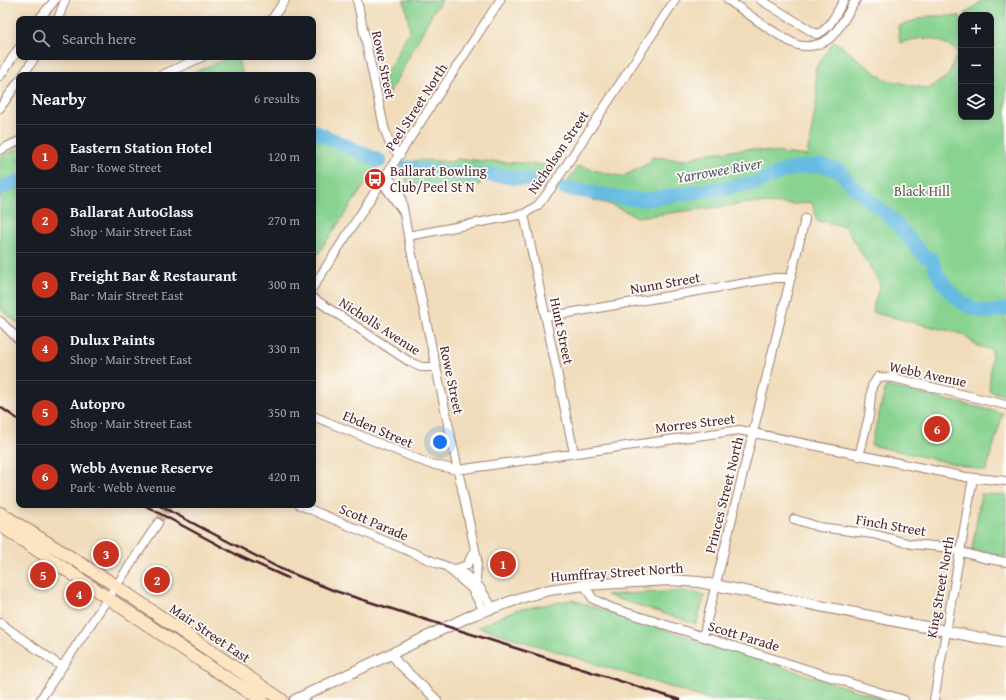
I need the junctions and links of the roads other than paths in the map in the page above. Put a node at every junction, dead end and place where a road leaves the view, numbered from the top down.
1 (55, 0) edge
2 (65, 0) edge
3 (285, 0) edge
4 (357, 0) edge
5 (500, 0) edge
6 (675, 0) edge
7 (728, 0) edge
8 (761, 0) edge
9 (844, 0) edge
10 (856, 0) edge
11 (42, 16) edge
12 (59, 16) edge
13 (274, 16) edge
14 (831, 20) junction
15 (839, 26) junction
16 (806, 29) junction
17 (823, 31) junction
18 (831, 37) junction
19 (799, 45) junction
20 (16, 52) edge
21 (33, 60) edge
22 (195, 60) edge
23 (25, 72) edge
24 (169, 72) edge
25 (0, 76) edge
26 (16, 85) edge
27 (0, 108) edge
28 (16, 142) edge
29 (0, 150) edge
30 (398, 158) junction
31 (389, 172) junction
32 (382, 182) junction
33 (524, 214) junction
34 (404, 216) junction
35 (805, 219) dead end
36 (408, 236) junction
37 (790, 278) junction
38 (316, 282) edge
39 (316, 300) edge
40 (545, 317) junction
41 (0, 321) edge
42 (16, 337) edge
43 (435, 367) junction
44 (1006, 405) edge
45 (316, 417) edge
46 (752, 432) junction
47 (574, 454) junction
48 (860, 456) junction
49 (457, 470) junction
50 (973, 478) junction
51 (1006, 482) edge
52 (307, 508) edge
53 (0, 513) edge
54 (794, 519) dead end
55 (158, 523) tunnel mouth
56 (0, 525) edge
57 (474, 550) junction
58 (959, 552) junction
59 (1006, 562) edge
60 (438, 563) junction
61 (456, 569) junction
62 (476, 582) junction
63 (716, 585) junction
64 (584, 586) junction
65 (115, 587) junction
66 (108, 597) junction
67 (488, 609) junction
68 (0, 623) edge
69 (946, 632) junction
70 (703, 637) junction
71 (1006, 643) edge
72 (391, 654) junction
73 (62, 667) junction
74 (40, 700) edge
75 (262, 700) edge
76 (282, 700) edge
77 (295, 700) edge
78 (437, 700) edge
79 (904, 700) edge
80 (934, 700) edge

1 - 11 street
2 - 12 street
3 - 13 street
4 - 30 street, Rowe Street
5 - 30 street, Peel Street North
6 - 33 street, Nicholson Street
7 - 19 street
8 - 16 street
9 - 14 street
10 - 15 street
14 - 15 street
14 - 17 street
15 - 18 street
16 - 17 street
16 - 19 street
17 - 18 street
18 - 19 street
20 - 25 street
21 - 23 street
22 - 24 street
26 - 27 street
28 - 29 street
30 - 31 street, Peel Street North
31 - 32 street, Peel Street North
31 - 34 street, Rowe Street
32 - 34 street, Rowe Street
32 - 38 street, Peel Street North
33 - 36 street, Nicholson Street
33 - 40 street, Hunt Street
34 - 36 street, Rowe Street
35 - 37 street, Princes Street North
36 - 43 street, Rowe Street
37 - 40 street, Nunn Street
37 - 46 street, Princes Street North
39 - 43 street, Nicholls Avenue
40 - 47 street, Hunt Street
41 - 42 street
43 - 49 street, Rowe Street
44 - 48 street, Webb Avenue
45 - 49 street, Ebden Street
46 - 47 street, Morres Street
46 - 48 street, Morres Street
46 - 63 street, Princes Street North
47 - 49 street, Morres Street
48 - 50 street, Morres Street
49 - 57 street, Rowe Street
50 - 51 street, Morres Street
50 - 58 street, King Street North
52 - 60 street, Scott Parade
53 - 65 main road, Mair Street East
54 - 58 street, Finch Street
55 - 65 street
56 - 66 main road, Mair Street East
57 - 61 street
57 - 62 street, Rowe Street
58 - 59 street, Finch Street
58 - 69 street, King Street North
60 - 61 street, Scott Parade
60 - 67 street, Scott Parade
61 - 62 street, Scott Parade
62 - 67 street, Scott Parade
63 - 64 street, Humffray Street North
63 - 69 street, Humffray Street North
63 - 70 street, Princes Street North
64 - 67 street, Humffray Street North
64 - 70 street, Scott Parade
65 - 66 street
65 - 76 main road, Mair Street East
66 - 73 street
66 - 75 main road, Mair Street East
67 - 72 street, Humffray Street North
68 - 73 street
69 - 71 street, Humffray Street North
69 - 80 street, King Street North
70 - 79 street, Scott Parade
72 - 77 street, Humffray Street North
72 - 78 street
73 - 74 street

